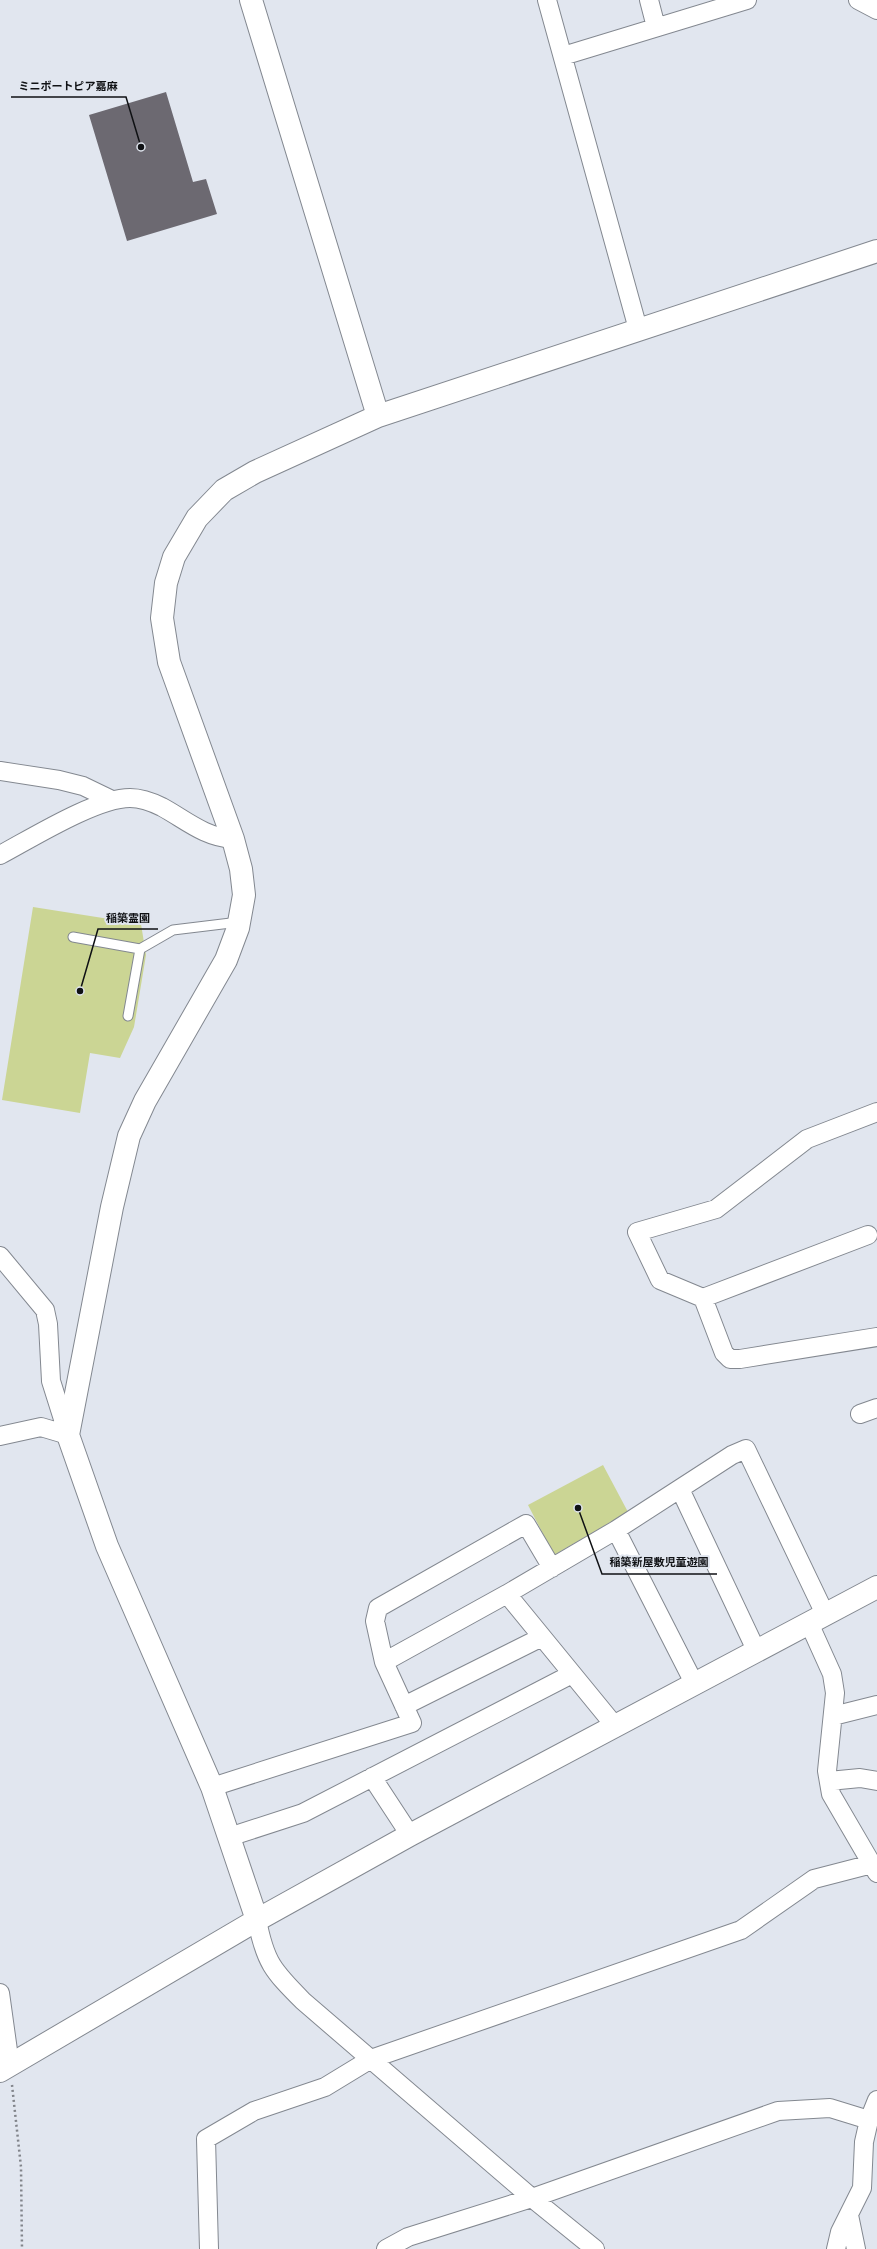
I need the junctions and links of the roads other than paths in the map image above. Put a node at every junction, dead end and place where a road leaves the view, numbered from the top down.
1 (250, 0) edge
2 (547, 0) edge
3 (648, 0) edge
4 (747, 0) edge
5 (858, 0) edge
6 (877, 10) edge
7 (656, 27) junction
8 (563, 56) junction
9 (877, 251) edge
10 (638, 329) junction
11 (378, 416) junction
12 (0, 771) edge
13 (112, 800) junction
14 (233, 839) junction
15 (0, 855) edge
16 (239, 922) junction
17 (72, 937) dead end
18 (140, 949) junction
19 (128, 1016) dead end
20 (877, 1112) edge
21 (868, 1235) dead end
22 (0, 1256) edge
23 (703, 1298) junction
24 (877, 1337) edge
25 (877, 1408) edge
26 (860, 1414) dead end
27 (68, 1435) junction
28 (0, 1436) edge
29 (680, 1489) junction
30 (616, 1530) junction
31 (552, 1568) junction
32 (877, 1587) edge
33 (507, 1594) junction
34 (817, 1618) junction
35 (542, 1637) junction
36 (756, 1650) junction
37 (384, 1662) junction
38 (572, 1674) junction
39 (694, 1683) junction
40 (877, 1705) edge
41 (404, 1706) junction
42 (833, 1716) junction
43 (412, 1723) junction
44 (615, 1726) junction
45 (427, 1749) junction
46 (372, 1777) junction
47 (829, 1781) junction
48 (877, 1781) edge
49 (212, 1787) junction
50 (410, 1835) junction
51 (229, 1836) junction
52 (874, 1868) edge
53 (257, 1920) junction
54 (0, 1993) edge
55 (371, 2059) junction
56 (5, 2068) edge
57 (877, 2100) edge
58 (869, 2120) junction
59 (532, 2198) junction
60 (849, 2215) junction
61 (209, 2249) edge
62 (386, 2249) edge
63 (595, 2249) edge
64 (836, 2249) edge
65 (856, 2249) edge

1 - 11 street
2 - 8 street
3 - 7 street
4 - 7 street
5 - 6 street
7 - 8 street
8 - 10 street
9 - 10 street
10 - 11 street
11 - 14 street
12 - 13 street
13 - 14 street
13 - 15 street
14 - 16 street
16 - 18 lane
16 - 27 street
17 - 18 lane
18 - 19 lane
20 - 23 street
21 - 23 street
22 - 27 street
23 - 24 street
25 - 26 street
27 - 28 street
27 - 49 street
29 - 30 street
29 - 34 street
29 - 36 street
30 - 31 street
30 - 39 street
31 - 33 street
31 - 37 street
32 - 34 street
33 - 35 street
33 - 37 street
34 - 36 street
34 - 42 street
35 - 38 street
35 - 41 street
36 - 39 street
37 - 41 street
38 - 44 street
38 - 45 street
39 - 44 street
40 - 42 street
41 - 43 street
42 - 47 street
43 - 45 street
43 - 49 street
44 - 50 street
45 - 46 street
46 - 50 street
46 - 51 street
47 - 48 street
47 - 52 street
49 - 51 street
50 - 53 street
51 - 53 street
52 - 55 street
53 - 55 street
53 - 56 street
54 - 56 street
55 - 59 street
55 - 61 street
57 - 58 street
58 - 59 street
58 - 60 street
59 - 62 street
59 - 63 street
60 - 64 street
60 - 65 street

